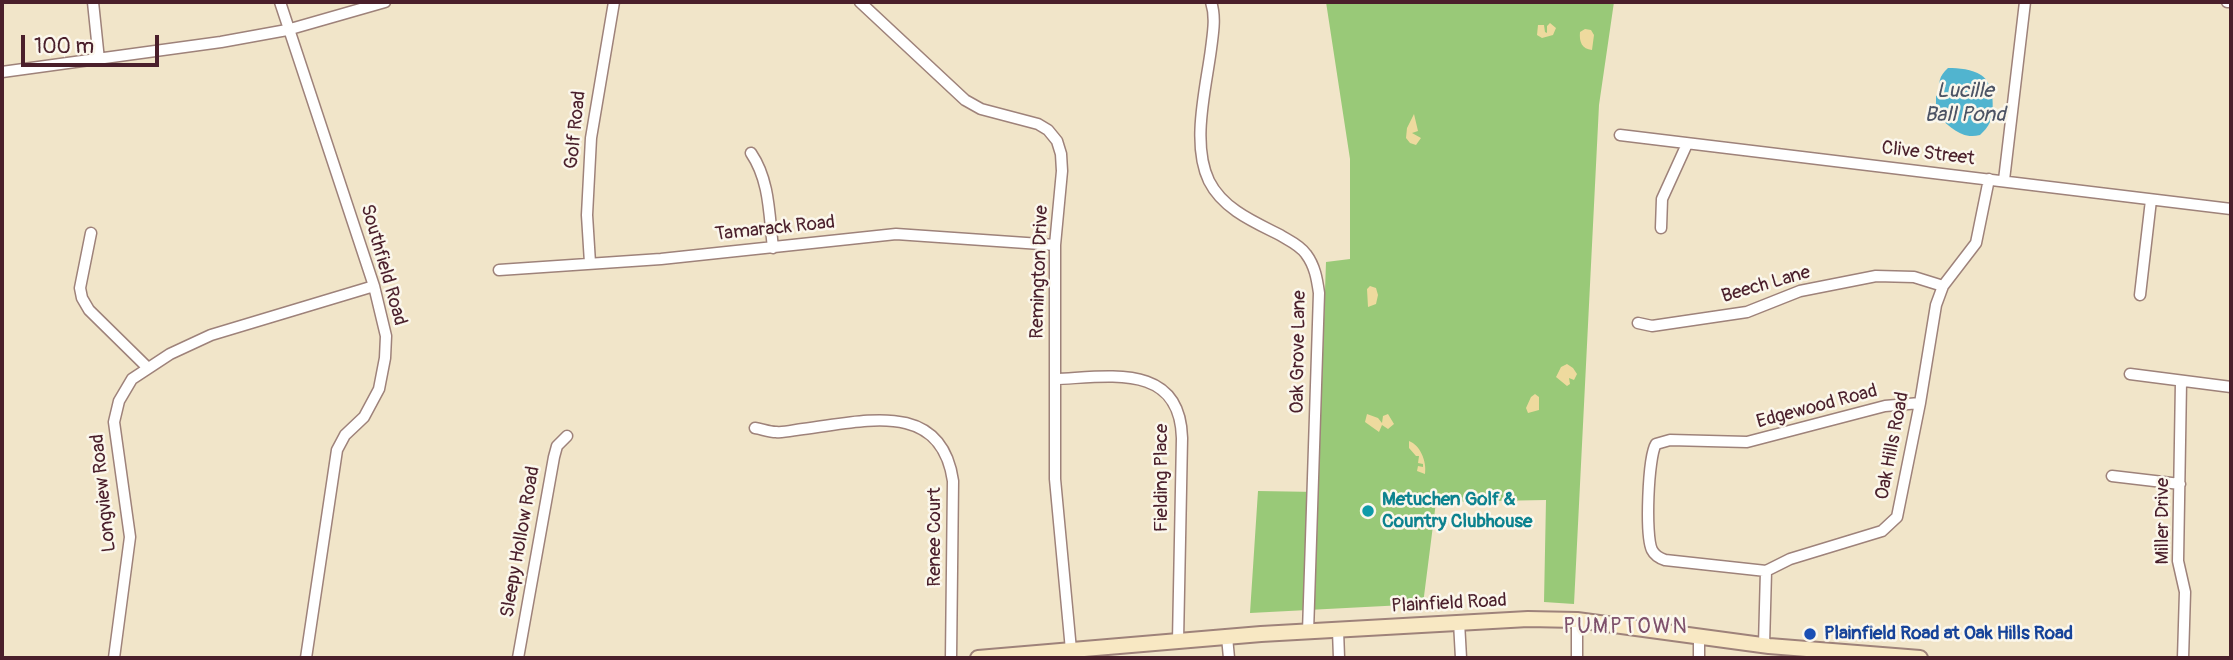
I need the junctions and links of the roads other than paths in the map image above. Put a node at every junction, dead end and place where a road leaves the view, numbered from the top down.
1 (93, 2) edge
2 (280, 2) edge
3 (385, 2) edge
4 (614, 2) edge
5 (860, 2) edge
6 (1211, 2) edge
7 (2025, 2) edge
8 (287, 30) junction
9 (99, 60) junction
10 (2, 72) edge
11 (1620, 135) dead end
12 (1687, 144) junction
13 (751, 153) dead end
14 (1989, 179) junction
15 (2004, 180) junction
16 (2151, 200) junction
17 (2231, 209) edge
18 (1661, 228) dead end
19 (91, 233) dead end
20 (1055, 245) junction
21 (774, 248) junction
22 (590, 263) junction
23 (499, 270) dead end
24 (374, 286) junction
25 (1944, 286) junction
26 (2140, 295) dead end
27 (1638, 323) dead end
28 (148, 368) junction
29 (2130, 374) dead end
30 (1055, 379) junction
31 (2181, 382) junction
32 (2231, 387) edge
33 (1920, 403) junction
34 (755, 428) dead end
35 (567, 436) dead end
36 (2112, 476) dead end
37 (2180, 484) junction
38 (1766, 571) junction
39 (1577, 621) junction
40 (1459, 622) junction
41 (1338, 630) junction
42 (1308, 632) junction
43 (1699, 636) junction
44 (1227, 637) junction
45 (1178, 641) junction
46 (1764, 645) junction
47 (1071, 650) junction
48 (1804, 653) edge
49 (114, 658) edge
50 (306, 658) edge
51 (518, 658) edge
52 (951, 658) edge
53 (978, 658) edge
54 (1229, 658) edge
55 (1339, 658) edge
56 (1461, 658) edge
57 (1577, 658) edge
58 (1699, 658) edge
59 (1920, 658) edge
60 (2183, 658) edge

1 - 9 street
2 - 8 street, Southfield Road
3 - 8 street
4 - 22 street, Golf Road
5 - 20 street, Remington Drive
6 - 42 street, Oak Grove Lane
7 - 15 street
8 - 9 street
8 - 24 street, Southfield Road
9 - 10 street
11 - 12 street, Clive Street
12 - 14 street, Clive Street
12 - 18 street
13 - 21 street
14 - 15 street, Clive Street
14 - 25 street, Oak Hills Road
15 - 16 street, Clive Street
16 - 17 street, Clive Street
16 - 26 street
19 - 28 street
20 - 21 street, Tamarack Road
20 - 30 street, Remington Drive
21 - 22 street, Tamarack Road
22 - 23 street, Tamarack Road
24 - 28 street, Longview Road
24 - 50 street, Southfield Road
25 - 27 street, Beech Lane
25 - 33 street, Oak Hills Road
28 - 49 street, Longview Road
29 - 31 street
30 - 45 street, Fielding Place
30 - 47 street, Remington Drive
31 - 32 street
31 - 37 street, Miller Drive
33 - 38 street, Oak Hills Road
33 - 38 street, Edgewood Road
34 - 52 street, Renee Court
35 - 51 street, Sleepy Hollow Road
36 - 37 street
37 - 60 street, Miller Drive
38 - 46 street
39 - 40 street, Plainfield Road
39 - 43 street, Plainfield Road
39 - 57 street
40 - 41 street, Plainfield Road
40 - 56 street
41 - 42 street, Plainfield Road
41 - 55 street
42 - 44 street, Plainfield Road
43 - 46 street, Plainfield Road
43 - 58 street
44 - 45 street, Plainfield Road
44 - 54 street
45 - 47 street, Plainfield Road
46 - 48 street, Plainfield Road
47 - 53 street, Plainfield Road
48 - 59 street, Plainfield Road

